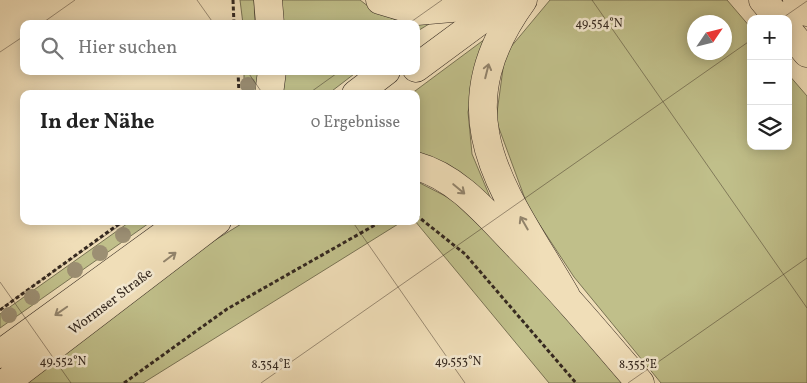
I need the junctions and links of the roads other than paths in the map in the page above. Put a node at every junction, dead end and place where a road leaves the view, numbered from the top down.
1 (268, 0) edge
2 (380, 0) edge
3 (508, 0) edge
4 (524, 0) edge
5 (763, 0) edge
6 (797, 0) edge
7 (479, 3) edge
8 (807, 12) edge
9 (776, 15) edge
10 (270, 20) edge
11 (792, 35) edge
12 (420, 46) edge
13 (807, 53) edge
14 (420, 65) edge
15 (271, 75) edge
16 (381, 75) edge
17 (407, 75) edge
18 (270, 90) edge
19 (361, 90) edge
20 (386, 90) edge
21 (420, 168) edge
22 (177, 225) edge
23 (212, 225) edge
24 (566, 296) junction
25 (0, 354) edge
26 (5, 383) edge
27 (640, 383) edge

1 - 10 main road
2 - 7 main road
3 - 14 main road
24 -> 4 main road
5 - 9 main road
6 - 8 main road
7 - 12 main road
11 - 13 main road
15 - 18 main road
16 - 19 main road
17 - 20 main road
21 -> 24 main road
22 -> 25 main road
26 -> 23 main road, Wormser Straße
24 - 27 main road

